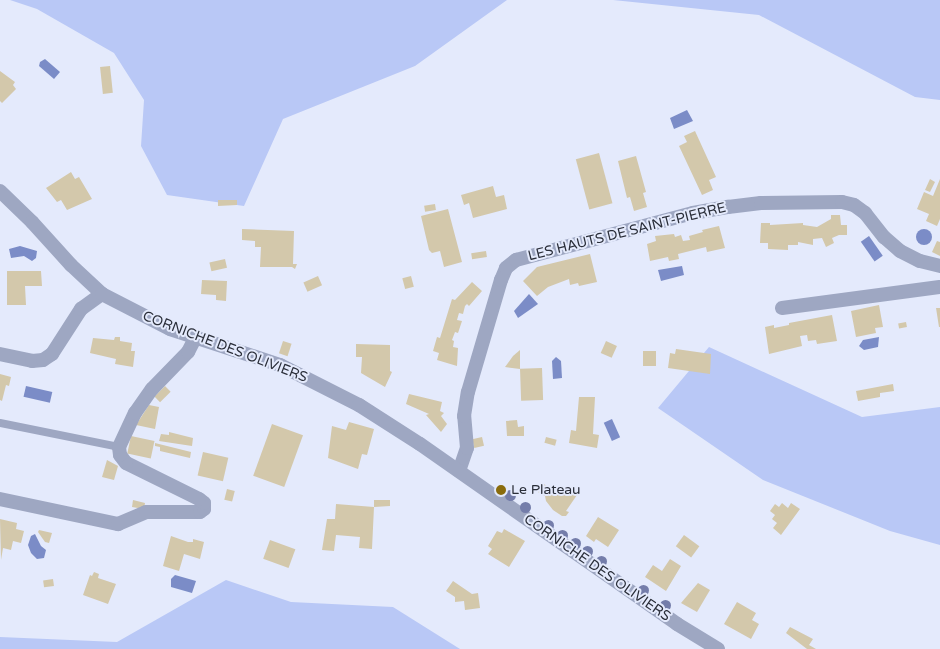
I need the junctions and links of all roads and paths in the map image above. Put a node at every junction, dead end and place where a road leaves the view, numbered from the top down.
1 (0, 191) edge
2 (940, 266) edge
3 (940, 287) edge
4 (102, 294) junction
5 (782, 308) dead end
6 (195, 338) junction
7 (0, 354) edge
8 (0, 423) edge
9 (119, 447) junction
10 (459, 471) junction
11 (0, 499) edge
12 (718, 649) edge

1 - 4 street, CORNICHE DES OLIVIERS
2 - 10 street, LES HAUTS DE SAINT-PIERRE
3 - 5 street
4 - 6 street, CORNICHE DES OLIVIERS
4 - 7 street
6 - 9 street
6 - 10 street, CORNICHE DES OLIVIERS
8 - 9 lane
9 - 11 street
10 - 12 street, CORNICHE DES OLIVIERS

